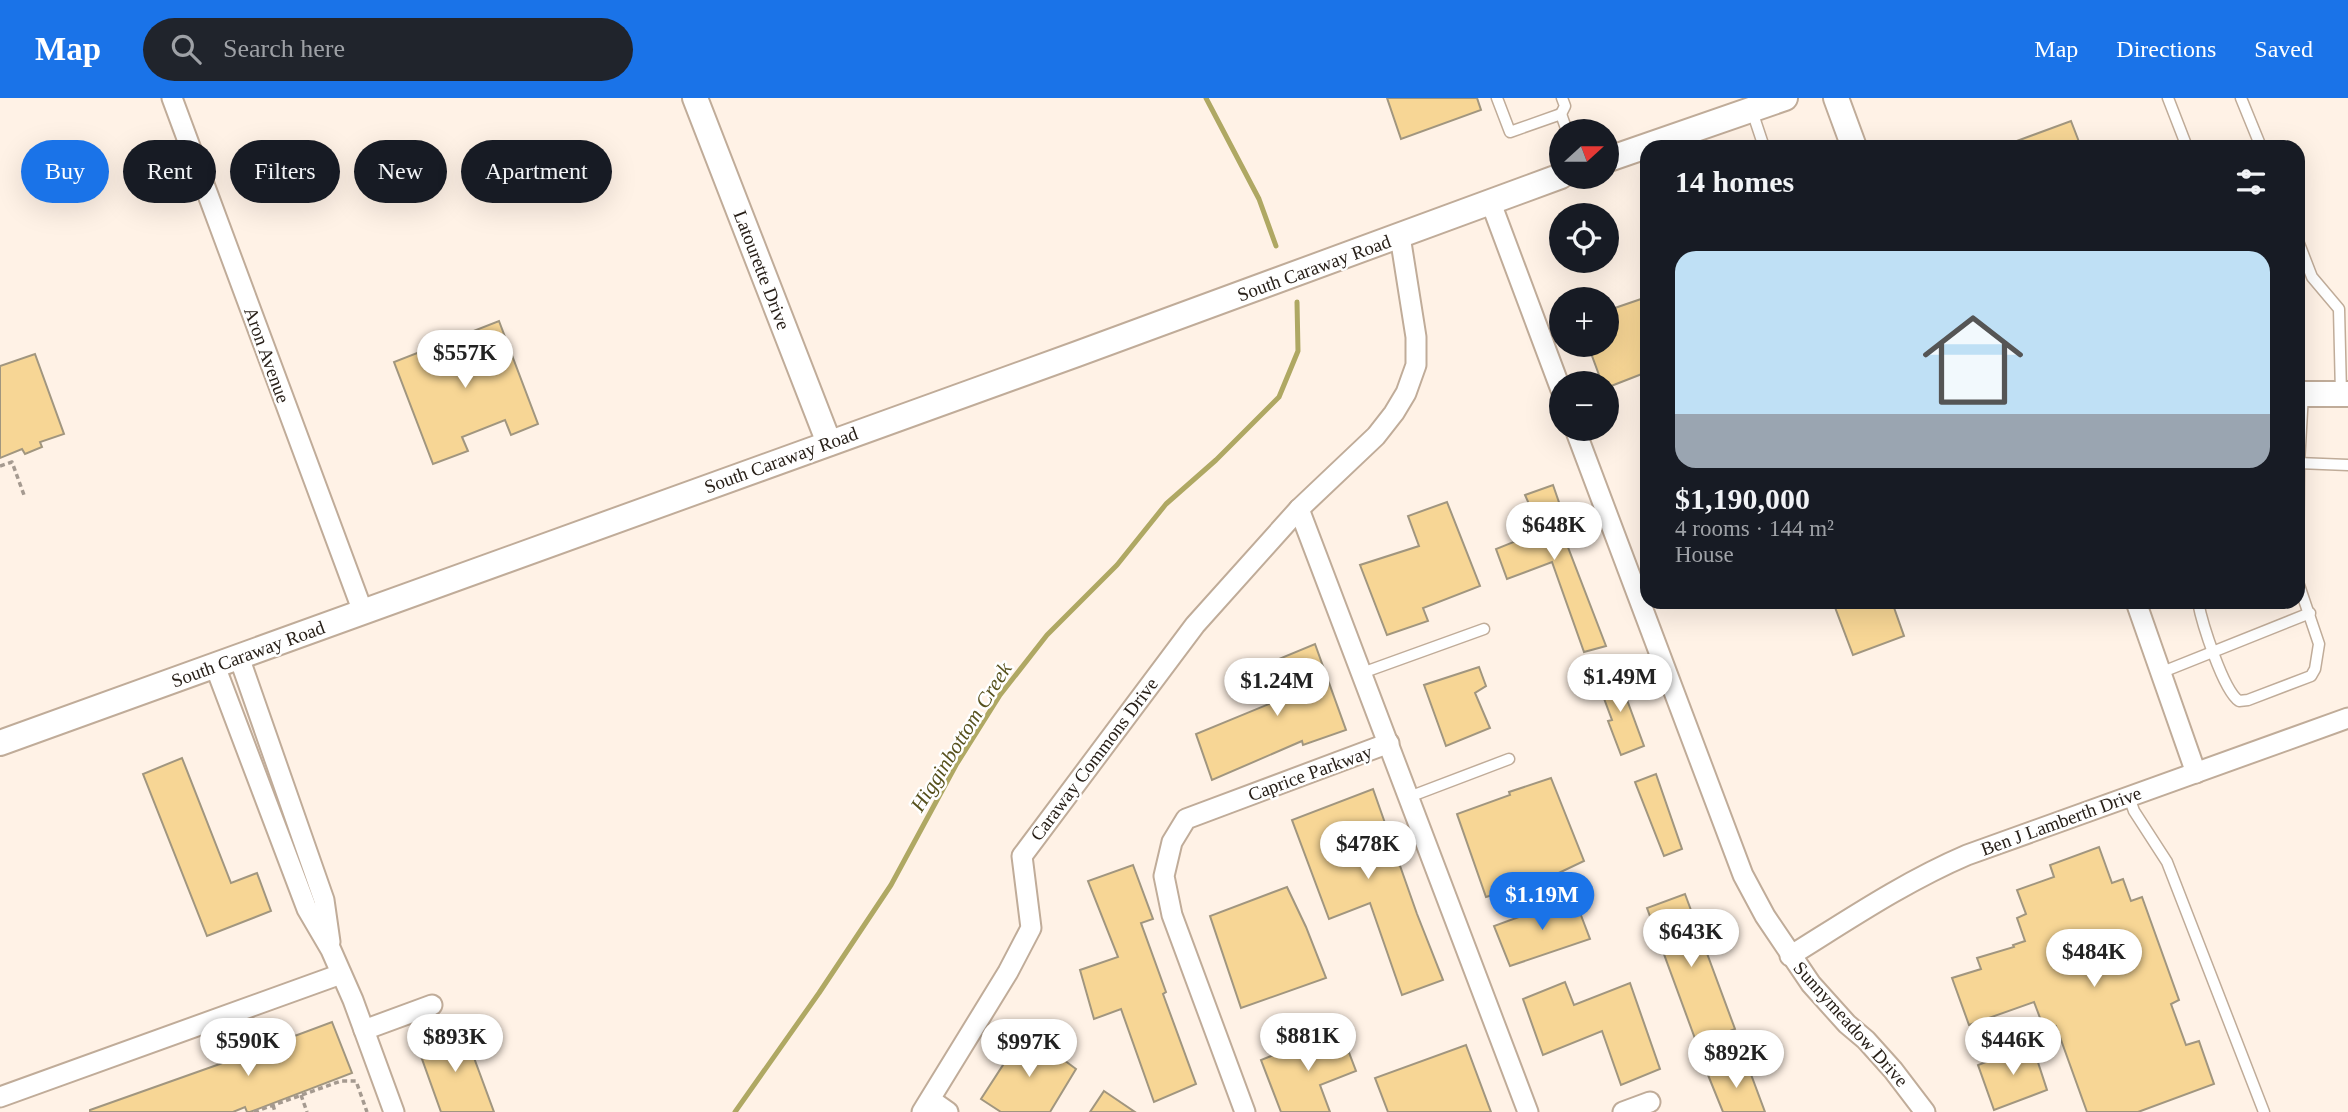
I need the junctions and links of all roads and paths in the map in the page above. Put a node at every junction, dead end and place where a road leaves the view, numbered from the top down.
1 (172, 98) edge
2 (695, 98) edge
3 (1497, 98) edge
4 (1562, 98) edge
5 (1785, 98) edge
6 (1836, 98) edge
7 (2168, 98) edge
8 (2241, 98) edge
9 (1751, 109) junction
10 (1561, 114) junction
11 (1563, 119) edge
12 (1678, 140) edge
13 (1762, 140) edge
14 (1851, 140) edge
15 (2184, 140) edge
16 (2258, 140) edge
17 (1640, 151) edge
18 (1619, 157) edge
19 (1549, 181) edge
20 (1491, 203) junction
21 (1400, 236) junction
22 (2305, 259) edge
23 (2343, 307) edge
24 (1554, 371) edge
25 (2305, 394) edge
26 (2344, 394) edge
27 (1580, 441) edge
28 (829, 443) junction
29 (2305, 463) edge
30 (2348, 465) edge
31 (0, 466) edge
32 (24, 495) dead end
33 (1299, 509) junction
34 (2305, 600) edge
35 (1640, 602) edge
36 (1643, 609) edge
37 (2138, 609) edge
38 (2200, 609) edge
39 (363, 612) junction
40 (2310, 612) junction
41 (1484, 629) dead end
42 (2214, 651) junction
43 (239, 657) junction
44 (215, 666) junction
45 (1362, 673) junction
46 (2160, 673) junction
47 (2348, 718) edge
48 (0, 743) edge
49 (1389, 743) junction
50 (1509, 759) dead end
51 (2196, 773) junction
52 (1409, 797) junction
53 (2129, 797) junction
54 (331, 950) junction
55 (1790, 956) junction
56 (341, 974) junction
57 (432, 1005) dead end
58 (364, 1030) junction
59 (301, 1095) junction
60 (0, 1097) edge
61 (1650, 1102) dead end
62 (273, 1105) junction
63 (926, 1106) edge
64 (255, 1112) edge
65 (275, 1112) edge
66 (307, 1112) edge
67 (367, 1112) edge
68 (394, 1112) edge
69 (948, 1112) edge
70 (1245, 1112) edge
71 (1528, 1112) edge
72 (1623, 1112) edge
73 (1925, 1112) edge
74 (2264, 1112) edge

1 - 39 street, Aron Avenue
2 - 28 street, Latourette Drive
3 - 10 lane
4 - 10 lane
5 - 9 street
6 - 14 street
7 - 15 lane
8 - 16 lane
9 - 12 street
9 - 13 lane
10 - 11 lane
17 - 18 street
19 - 20 street, South Caraway Road
20 - 21 street, South Caraway Road
20 - 24 street
21 - 28 street, South Caraway Road
21 - 33 street
22 - 23 lane
23 - 26 lane
25 - 26 street
27 - 35 street, Sunnymeadow Drive
28 - 39 street, South Caraway Road
29 - 30 lane
31 - 32 path
33 - 45 street, Caprice Parkway
33 - 63 street, Caraway Commons Drive
34 - 40 lane
36 - 55 street, Sunnymeadow Drive
37 - 46 street
38 - 42 lane
39 - 43 street, South Caraway Road
40 - 42 lane
40 - 42 lane
41 - 45 lane
42 - 46 lane
43 - 44 street, South Caraway Road
43 - 54 street
44 - 48 street, South Caraway Road
44 - 54 street
45 - 49 street, Caprice Parkway
46 - 51 street
47 - 51 street, Ben J Lamberth Drive
49 - 52 street
49 - 70 street, Caprice Parkway
50 - 52 lane
51 - 53 street, Ben J Lamberth Drive
52 - 71 street
53 - 55 street, Ben J Lamberth Drive
53 - 74 lane
54 - 56 street
55 - 73 street, Sunnymeadow Drive
56 - 58 street
56 - 60 street
57 - 58 street
58 - 68 street
59 - 62 path
59 - 66 path
59 - 67 path
61 - 72 street
62 - 64 path
62 - 65 path
63 - 69 street

